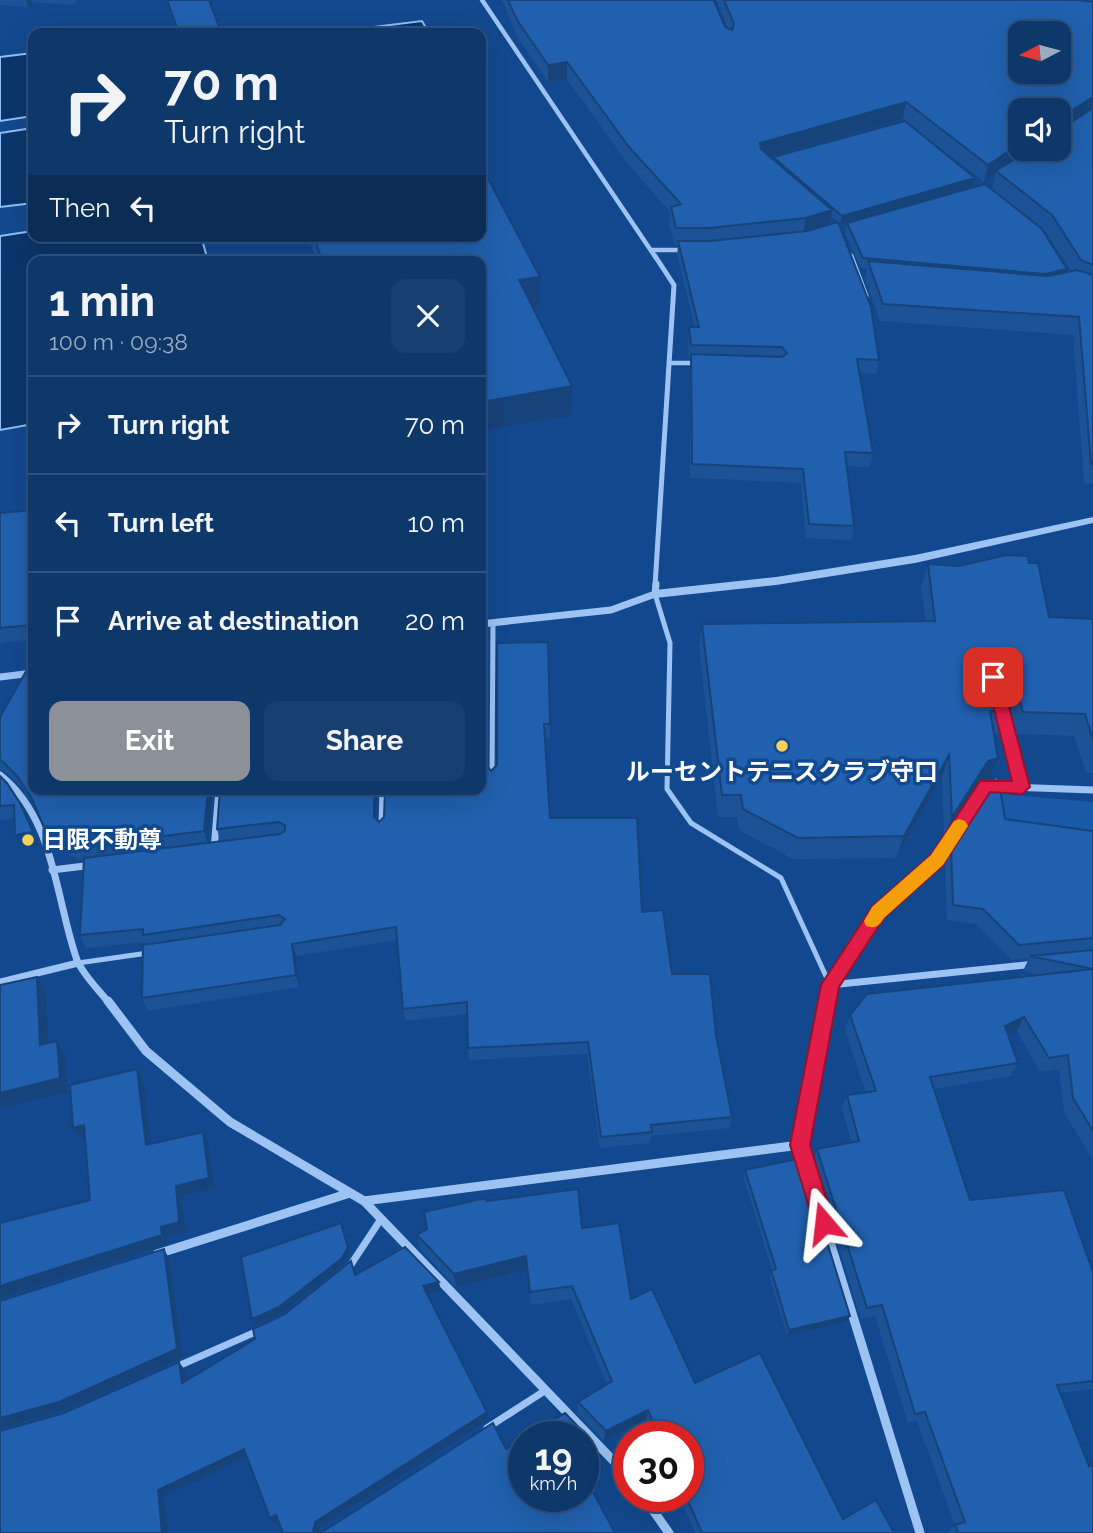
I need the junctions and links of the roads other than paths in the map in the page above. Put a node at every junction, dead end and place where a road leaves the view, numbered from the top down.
1 (482, 0) edge
2 (651, 250) junction
3 (696, 250) edge
4 (849, 251) edge
5 (859, 273) junction
6 (873, 274) edge
7 (867, 299) edge
8 (669, 363) junction
9 (697, 363) edge
10 (1093, 520) edge
11 (655, 594) junction
12 (493, 623) junction
13 (486, 624) edge
14 (28, 674) edge
15 (0, 677) edge
16 (1003, 713) edge
17 (0, 775) edge
18 (492, 779) edge
19 (1022, 787) junction
20 (1093, 790) edge
21 (219, 795) edge
22 (382, 795) edge
23 (381, 830) edge
24 (228, 849) edge
25 (214, 850) junction
26 (200, 852) edge
27 (106, 864) edge
28 (52, 870) junction
29 (160, 951) edge
30 (1052, 962) edge
31 (78, 963) junction
32 (0, 982) edge
33 (830, 985) junction
34 (800, 1145) junction
35 (350, 1193) junction
36 (364, 1201) junction
37 (381, 1219) junction
38 (143, 1259) edge
39 (337, 1277) edge
40 (272, 1324) edge
41 (170, 1370) edge
42 (546, 1390) junction
43 (475, 1435) edge
44 (613, 1460) edge
45 (654, 1512) edge
46 (669, 1533) edge
47 (920, 1533) edge

1 - 2 street
2 - 3 street
2 - 8 street
4 - 5 street
5 - 6 street
5 - 7 street
8 - 9 lane
8 - 11 street
10 - 11 street
11 - 12 street
11 - 33 lane
12 - 13 street
12 - 18 lane
14 - 15 street
16 - 19 lane
17 - 28 street
19 - 20 street
19 - 33 street
21 - 25 street
22 - 23 lane
24 - 25 street
25 - 26 street
27 - 28 street
28 - 31 street
29 - 31 lane
30 - 33 street
31 - 32 street
31 - 35 street
33 - 34 street
34 - 36 street
34 - 47 street
35 - 36 street
35 - 38 street
36 - 37 street
37 - 39 lane
37 - 42 street
40 - 41 lane
42 - 43 lane
42 - 44 street
45 - 46 street

